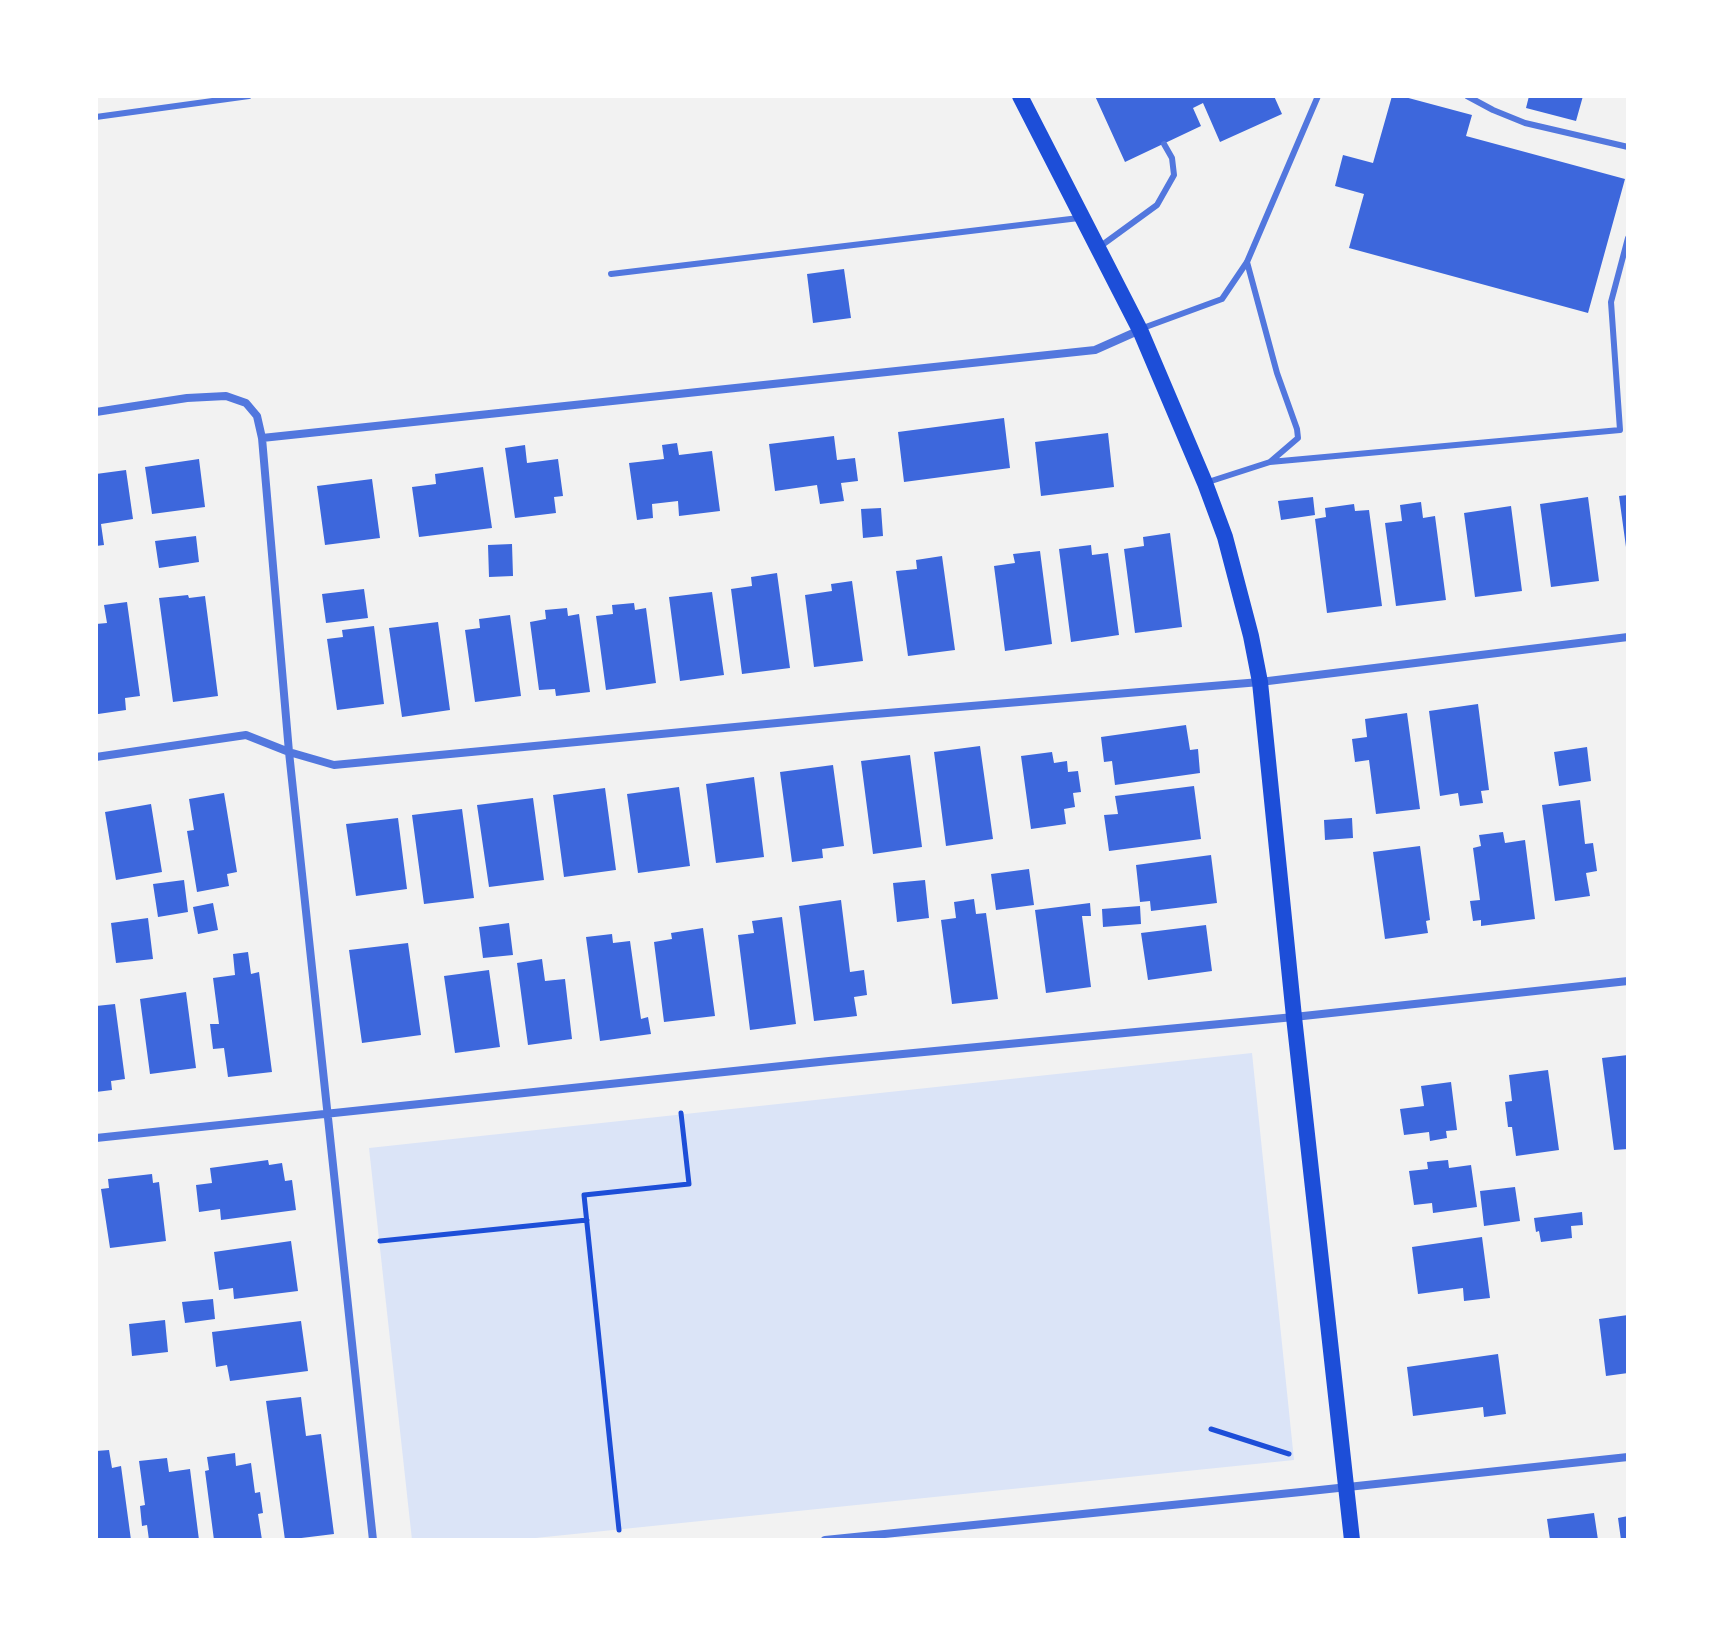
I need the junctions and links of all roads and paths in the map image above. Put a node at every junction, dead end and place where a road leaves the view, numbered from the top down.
1 (249, 96) edge
2 (1020, 96) edge
3 (1318, 96) edge
4 (1467, 96) edge
5 (96, 117) edge
6 (1164, 144) dead end
7 (1628, 147) edge
8 (1083, 217) junction
9 (1628, 238) edge
10 (1098, 248) junction
11 (1626, 255) edge
12 (1247, 262) junction
13 (611, 274) dead end
14 (1140, 330) junction
15 (96, 412) edge
16 (262, 438) junction
17 (1270, 462) junction
18 (1205, 483) junction
19 (1628, 637) edge
20 (1260, 682) junction
21 (289, 752) junction
22 (96, 757) edge
23 (1628, 981) edge
24 (1294, 1017) junction
25 (681, 1113) dead end
26 (327, 1115) junction
27 (96, 1138) edge
28 (587, 1220) junction
29 (380, 1241) dead end
30 (1211, 1429) dead end
31 (1289, 1454) dead end
32 (1628, 1457) edge
33 (1347, 1487) junction
34 (619, 1530) dead end
35 (373, 1540) edge
36 (825, 1540) edge
37 (1352, 1540) edge

1 - 5 lane
2 - 8 main road
3 - 12 lane
4 - 7 lane
6 - 10 lane
8 - 10 main road
8 - 13 lane
9 - 11 lane
10 - 14 main road
11 - 17 lane
12 - 14 lane
12 - 17 lane
14 - 16 street
14 - 18 main road
15 - 16 street
16 - 21 street
17 - 18 lane
18 - 20 main road
19 - 20 street
20 - 21 street
20 - 24 main road
21 - 22 street
21 - 26 street
23 - 24 street
24 - 26 street
24 - 33 main road
25 - 28 path
26 - 27 street
26 - 35 street
28 - 29 path
28 - 34 path
30 - 31 path
32 - 33 street
33 - 36 street
33 - 37 main road

